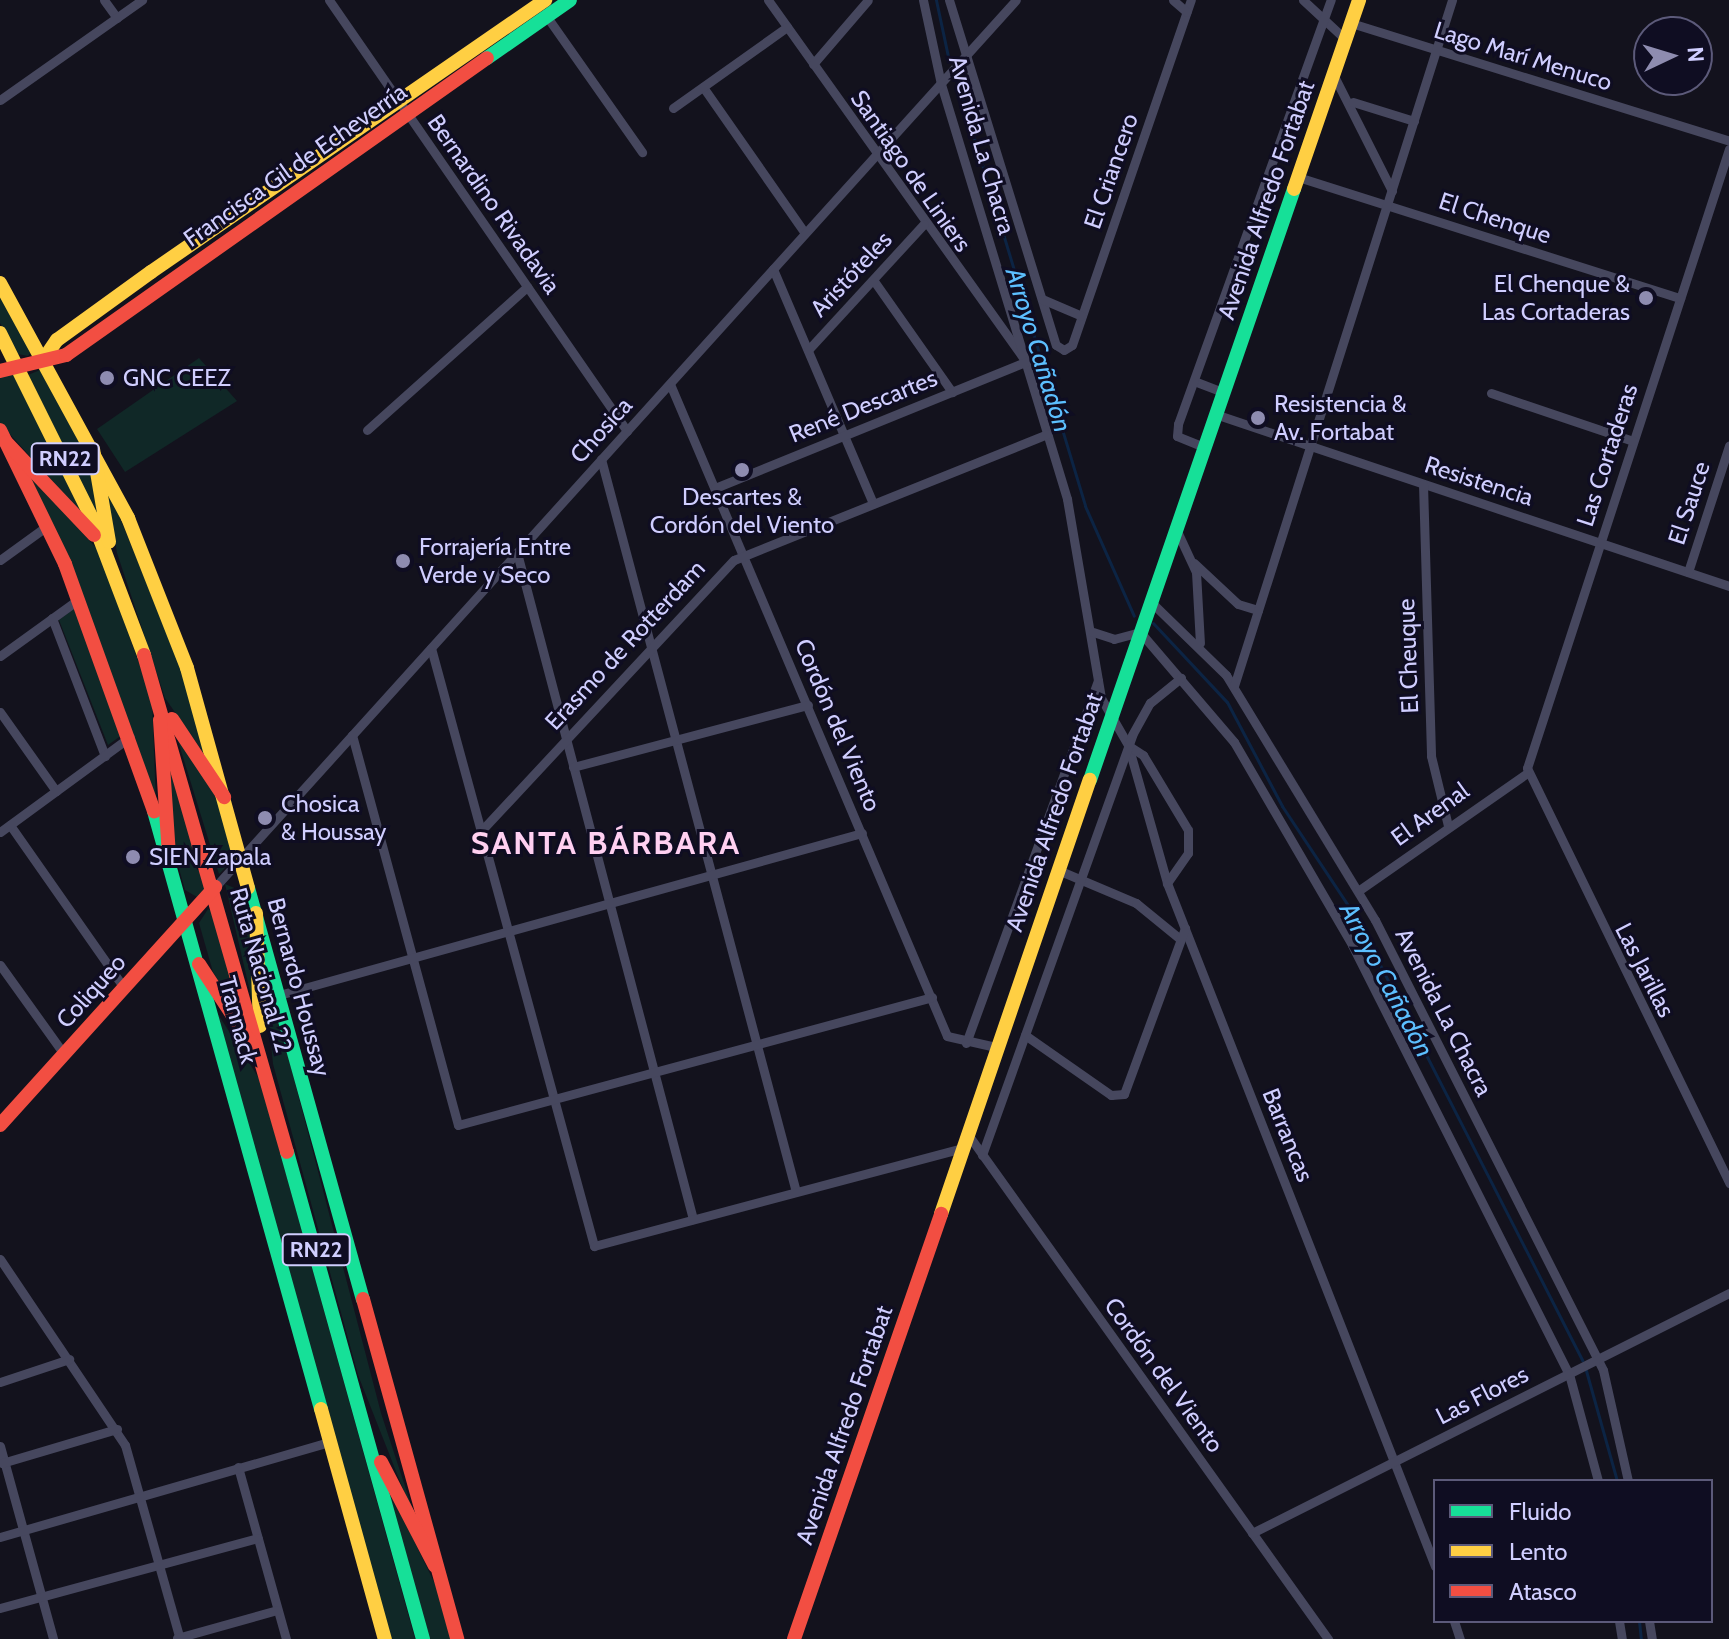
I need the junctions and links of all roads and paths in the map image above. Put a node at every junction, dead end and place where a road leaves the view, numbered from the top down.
1 (104, 0) edge
2 (142, 0) edge
3 (329, 0) edge
4 (570, 0) edge
5 (768, 0) edge
6 (868, 0) edge
7 (923, 0) edge
8 (949, 0) edge
9 (1016, 0) edge
10 (1173, 0) edge
11 (1191, 0) edge
12 (1303, 0) edge
13 (1331, 0) edge
14 (1359, 0) edge
15 (1452, 0) edge
16 (544, 7) edge
17 (1187, 12) junction
18 (117, 18) junction
19 (1324, 20) junction
20 (1351, 23) junction
21 (787, 27) junction
22 (1345, 39) junction
23 (1437, 50) junction
24 (966, 56) junction
25 (813, 64) junction
26 (1333, 74) junction
27 (941, 84) junction
28 (703, 87) junction
29 (0, 100) edge
30 (1353, 102) junction
31 (403, 107) junction
32 (673, 108) dead end
33 (1414, 121) junction
34 (1729, 141) edge
35 (1729, 149) edge
36 (642, 152) dead end
37 (876, 156) junction
38 (1298, 177) junction
39 (1392, 191) junction
40 (1387, 205) junction
41 (924, 224) junction
42 (805, 233) junction
43 (773, 269) junction
44 (151, 272) junction
45 (874, 281) junction
46 (0, 283) edge
47 (161, 285) junction
48 (527, 287) junction
49 (1680, 298) junction
50 (1042, 299) junction
51 (1082, 316) junction
52 (0, 333) edge
53 (808, 350) junction
54 (1064, 350) joint
55 (44, 359) junction
56 (1026, 362) junction
57 (18, 366) junction
58 (0, 371) edge
59 (1194, 381) junction
60 (670, 384) junction
61 (952, 392) junction
62 (1223, 392) junction
63 (1491, 393) dead end
64 (1215, 414) junction
65 (367, 430) dead end
66 (627, 431) junction
67 (1048, 434) junction
68 (3, 436) edge
69 (844, 436) junction
70 (1633, 441) junction
71 (1310, 446) junction
72 (1729, 446) edge
73 (1204, 447) junction
74 (93, 449) junction
75 (601, 459) junction
76 (1423, 484) junction
77 (715, 488) junction
78 (873, 504) junction
79 (47, 526) junction
80 (1176, 529) junction
81 (1600, 543) junction
82 (517, 553) junction
83 (108, 554) junction
84 (743, 555) junction
85 (0, 560) edge
86 (1194, 563) junction
87 (1688, 572) junction
88 (1729, 586) edge
89 (121, 589) junction
90 (79, 599) junction
91 (1151, 602) junction
92 (1258, 610) junction
93 (52, 618) junction
94 (1093, 632) junction
95 (1140, 632) junction
96 (1200, 643) junction
97 (651, 646) junction
98 (431, 648) junction
99 (0, 656) edge
100 (150, 668) junction
101 (1181, 678) junction
102 (1098, 680) junction
103 (1234, 686) junction
104 (160, 697) junction
105 (808, 705) junction
106 (0, 712) edge
107 (1111, 718) junction
108 (352, 735) junction
109 (130, 737) junction
110 (566, 739) junction
111 (676, 740) junction
112 (1128, 745) junction
113 (105, 756) junction
114 (573, 767) junction
115 (1527, 773) junction
116 (56, 791) junction
117 (224, 797) junction
118 (10, 825) junction
119 (1448, 826) junction
120 (481, 831) junction
121 (0, 832) edge
122 (862, 833) junction
123 (169, 855) junction
124 (240, 859) junction
125 (1058, 870) junction
126 (712, 875) junction
127 (1081, 878) junction
128 (1167, 883) junction
129 (215, 887) junction
130 (1358, 891) junction
131 (610, 903) junction
132 (256, 913) junction
133 (187, 918) junction
134 (1185, 928) junction
135 (508, 931) junction
136 (1180, 939) junction
137 (412, 958) junction
138 (199, 964) junction
139 (0, 965) edge
140 (4, 980) edge
141 (124, 988) junction
142 (279, 995) junction
143 (932, 997) junction
144 (1025, 1035) junction
145 (966, 1043) junction
146 (757, 1044) junction
147 (996, 1047) junction
148 (64, 1054) junction
149 (266, 1071) junction
150 (654, 1072) junction
151 (554, 1099) junction
152 (0, 1125) edge
153 (964, 1140) junction
154 (982, 1155) junction
155 (1729, 1183) edge
156 (796, 1192) junction
157 (693, 1219) junction
158 (0, 1259) edge
159 (1729, 1293) edge
160 (69, 1359) junction
161 (1598, 1359) junction
162 (1569, 1374) junction
163 (0, 1382) edge
164 (362, 1422) junction
165 (117, 1429) junction
166 (330, 1442) junction
167 (0, 1446) edge
168 (1396, 1461) junction
169 (2, 1463) edge
170 (238, 1467) junction
171 (1597, 1479) edge
172 (1628, 1479) edge
173 (141, 1492) junction
174 (23, 1530) junction
175 (1252, 1533) junction
176 (0, 1537) edge
177 (258, 1538) junction
178 (1433, 1561) edge
179 (159, 1565) junction
180 (435, 1566) junction
181 (42, 1597) junction
182 (0, 1608) edge
183 (277, 1610) junction
184 (53, 1639) edge
185 (178, 1639) edge
186 (286, 1639) edge
187 (385, 1639) edge
188 (423, 1639) edge
189 (457, 1639) edge
190 (794, 1639) edge
191 (1328, 1639) edge

1 - 18 street
2 - 18 street
3 - 31 street, Bernardino Rivadavia
4 - 16 main road, Francisca Gil de Echeverría
5 - 21 street, Santiago de Liniers
6 - 25 street
7 - 27 street, Avenida La Chacra
8 - 24 street, Avenida La Chacra
9 - 24 street, Chosica
10 - 17 street
11 - 17 street, El Criancero
12 - 19 street
13 - 19 street
14 - 20 main road, Avenida Alfredo Fortabat
15 - 23 street
16 - 31 main road, Francisca Gil de Echeverría
16 - 36 street
17 - 51 street, El Criancero
18 - 29 street
19 - 22 street
19 - 59 street
20 - 22 main road, Avenida Alfredo Fortabat
20 - 23 street, Lago Marí Menuco
21 - 25 street, Santiago de Liniers
21 - 28 street
22 - 26 main road, Avenida Alfredo Fortabat
23 - 33 street
23 - 34 street, Lago Marí Menuco
24 - 27 street, Chosica
24 - 50 street, Avenida La Chacra
25 - 37 street, Santiago de Liniers
26 - 30 street
26 - 38 main road, Avenida Alfredo Fortabat
27 - 37 street, Chosica
27 - 56 street, Avenida La Chacra
28 - 32 street
28 - 42 street
30 - 33 street
30 - 39 street
31 - 44 main road, Francisca Gil de Echeverría
31 - 47 main road, Francisca Gil de Echeverría
31 - 48 street, Bernardino Rivadavia
33 - 39 street
35 - 49 street, Las Cortaderas
37 - 41 street, Santiago de Liniers
37 - 42 street, Chosica
38 - 40 street, El Chenque
38 - 62 main road, Avenida Alfredo Fortabat
39 - 40 street
40 - 49 street, El Chenque
40 - 71 street
41 - 45 street, Aristóteles
41 - 56 street, Santiago de Liniers
42 - 43 street, Chosica
43 - 53 street
43 - 60 street, Chosica
44 - 47 main road
44 - 55 main road, Francisca Gil de Echeverría
45 - 53 street, Aristóteles
45 - 61 street
46 - 55 main road, Bernardo Houssay
47 - 55 main road, Francisca Gil de Echeverría
48 - 65 street
48 - 66 street, Bernardino Rivadavia
49 - 70 street, Las Cortaderas
50 - 51 street
50 - 54 street, Avenida La Chacra
51 - 54 street, El Criancero
52 - 57 main road, Ruta Nacional 22 / RN22
53 - 69 street
55 - 57 main road, Francisca Gil de Echeverría
55 - 74 main road, Bernardo Houssay
56 - 61 street, René Descartes
56 - 67 street, Avenida La Chacra
57 - 58 main road, Francisca Gil de Echeverría
57 - 83 main road, Ruta Nacional 22 / RN22
59 - 62 street
59 - 73 street
60 - 66 street, Chosica
60 - 77 street, Cordón del Viento
61 - 69 street, René Descartes
62 - 64 main road, Avenida Alfredo Fortabat
63 - 70 street
64 - 71 street, Resistencia
64 - 73 main road, Avenida Alfredo Fortabat
66 - 75 street, Chosica
67 - 78 street, Erasmo de Rotterdam
67 - 94 street, Avenida La Chacra
68 - 79 main road, Trannack
68 - 83 main road
69 - 77 street, René Descartes
69 - 78 street
70 - 81 street, Las Cortaderas
71 - 76 street, Resistencia
71 - 92 street
72 - 87 street, El Sauce
73 - 80 main road, Avenida Alfredo Fortabat
74 - 89 main road
74 - 117 main road, Bernardo Houssay
75 - 82 street, Chosica
75 - 97 street
76 - 81 street, Resistencia
76 - 119 street, El Cheuque
77 - 84 street, Cordón del Viento
78 - 84 street, Erasmo de Rotterdam
79 - 85 street
79 - 90 main road, Trannack
80 - 86 street
80 - 91 main road, Avenida Alfredo Fortabat
81 - 87 street, Resistencia
81 - 115 street, Las Cortaderas
82 - 98 street, Chosica
82 - 110 street
83 - 89 main road, Ruta Nacional 22 / RN22
84 - 97 street, Erasmo de Rotterdam
84 - 105 street, Cordón del Viento
86 - 92 street
86 - 96 street
87 - 88 street, Resistencia
89 - 100 main road, Ruta Nacional 22 / RN22
90 - 93 street
90 - 109 main road, Trannack
91 - 95 main road, Avenida Alfredo Fortabat
91 - 96 street, Avenida La Chacra
92 - 103 street
93 - 99 street
93 - 113 street
94 - 95 street
94 - 102 street, Avenida La Chacra
95 - 101 street
95 - 107 main road, Avenida Alfredo Fortabat
96 - 103 street, Avenida La Chacra
97 - 110 street, Erasmo de Rotterdam
97 - 111 street
98 - 108 street, Chosica
98 - 120 street
100 - 104 main road, Ruta Nacional 22 / RN22
100 - 123 main road
101 - 112 street
101 - 162 street
102 - 107 street, Avenida La Chacra
102 - 145 street
103 - 130 street, Avenida La Chacra
104 - 117 main road
104 - 129 main road, Ruta Nacional 22 / RN22
105 - 111 street
105 - 122 street, Cordón del Viento
106 - 116 street
107 - 112 street, Barrancas
107 - 125 main road, Avenida Alfredo Fortabat
108 - 124 street, Chosica
108 - 137 street
109 - 113 street
109 - 123 main road, Trannack
110 - 114 street
110 - 120 street, Erasmo de Rotterdam
111 - 114 street
111 - 126 street
112 - 127 street
112 - 128 street, Barrancas
112 - 128 street
113 - 116 street
114 - 131 street
115 - 119 street, El Arenal
115 - 155 street, Las Jarillas
116 - 118 street
117 - 124 main road, Bernardo Houssay
118 - 121 street
118 - 141 street
119 - 130 street, El Arenal
120 - 135 street
122 - 126 street
122 - 143 street, Cordón del Viento
123 - 133 main road, Trannack
124 - 129 street, Chosica
124 - 132 main road, Bernardo Houssay
125 - 127 street
125 - 147 main road, Avenida Alfredo Fortabat
126 - 131 street
126 - 146 street
127 - 136 street
127 - 144 street
128 - 134 street, Barrancas
129 - 133 main road, Coliqueo
129 - 149 main road, Ruta Nacional 22 / RN22
130 - 161 street, Avenida La Chacra
131 - 135 street
131 - 150 street
132 - 142 main road, Bernardo Houssay
132 - 149 main road
133 - 138 main road, Trannack
133 - 141 main road, Coliqueo
134 - 136 street
134 - 168 street, Barrancas
135 - 137 street
135 - 151 street
136 - 144 street
137 - 142 street
137 - 151 street
138 - 149 main road
138 - 166 main road, Trannack
139 - 140 street
140 - 148 street
141 - 148 main road, Coliqueo
142 - 180 main road, Bernardo Houssay
143 - 145 street, Cordón del Viento
143 - 146 street
144 - 154 street
145 - 147 street
146 - 150 street
146 - 156 street
147 - 153 main road, Avenida Alfredo Fortabat
148 - 152 main road, Coliqueo
149 - 164 main road, Ruta Nacional 22 / RN22
150 - 151 street
150 - 157 street
151 - 157 street
153 - 154 street, Cordón del Viento
153 - 156 street
153 - 190 main road, Avenida Alfredo Fortabat
154 - 175 street, Cordón del Viento
156 - 157 street
158 - 160 street
159 - 161 street, Las Flores
160 - 163 street
160 - 165 street
161 - 162 street, Las Flores
161 - 172 street, Avenida La Chacra
162 - 168 street, Las Flores
162 - 171 street
164 - 180 main road
164 - 188 main road, Ruta Nacional 22 / RN22
165 - 169 street
165 - 173 street
166 - 170 street
166 - 187 main road, Trannack
167 - 169 street
168 - 175 street, Las Flores
168 - 178 street, Barrancas
169 - 174 street
170 - 173 street
170 - 177 street
173 - 174 street
173 - 179 street
174 - 176 street
174 - 181 street
175 - 191 street, Cordón del Viento
177 - 179 street
177 - 183 street
179 - 181 street
179 - 185 street
180 - 189 main road, Bernardo Houssay
181 - 182 street
181 - 184 street
183 - 185 street
183 - 186 street

